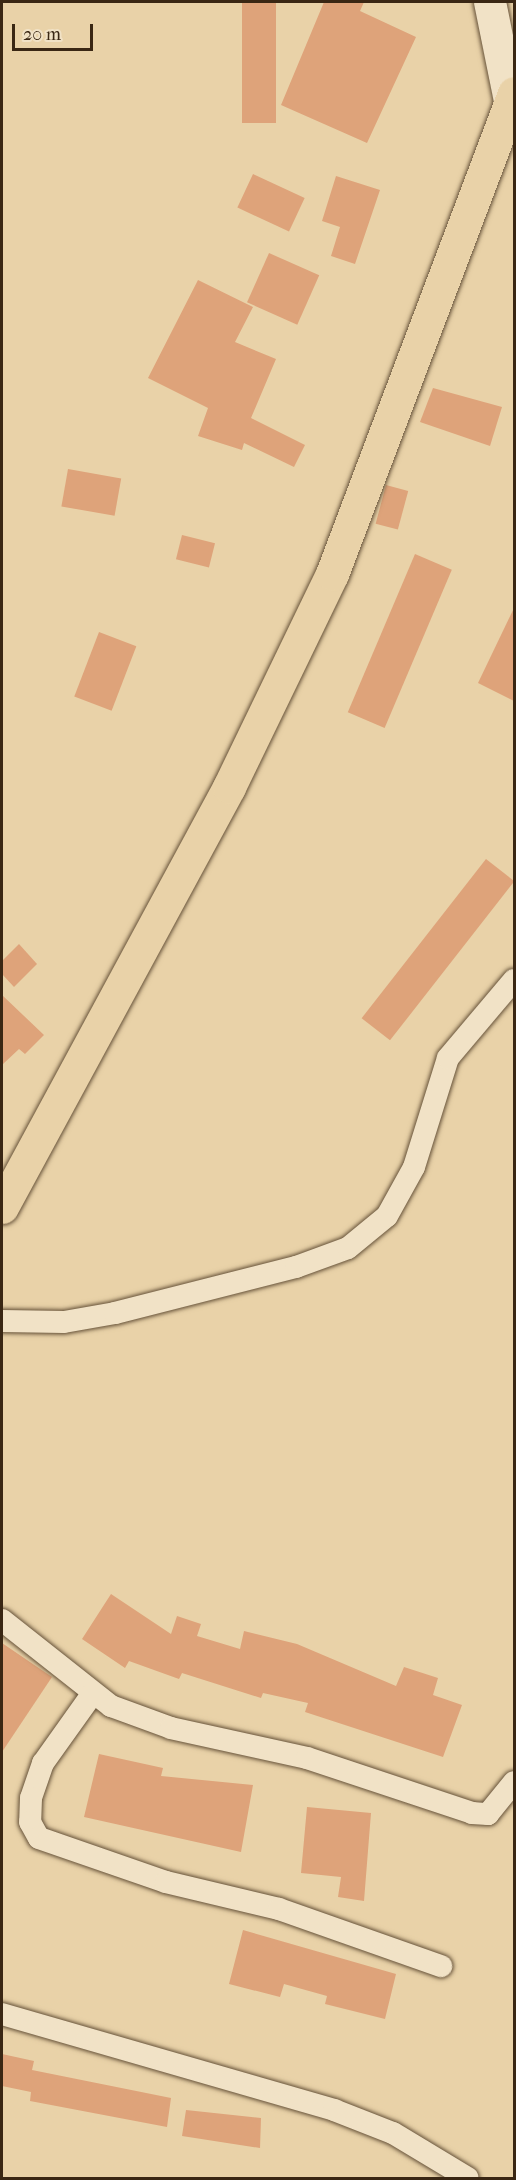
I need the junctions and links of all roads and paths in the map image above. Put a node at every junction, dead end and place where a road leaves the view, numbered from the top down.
1 (490, 2) edge
2 (512, 97) edge
3 (514, 980) edge
4 (2, 1207) edge
5 (2, 1321) edge
6 (2, 1620) edge
7 (93, 1693) junction
8 (514, 1782) edge
9 (441, 1966) dead end
10 (2, 2014) edge
11 (468, 2178) edge

1 - 2 main road
2 - 4 main road
3 - 5 street
6 - 7 street
7 - 8 street
7 - 9 street
10 - 11 street

